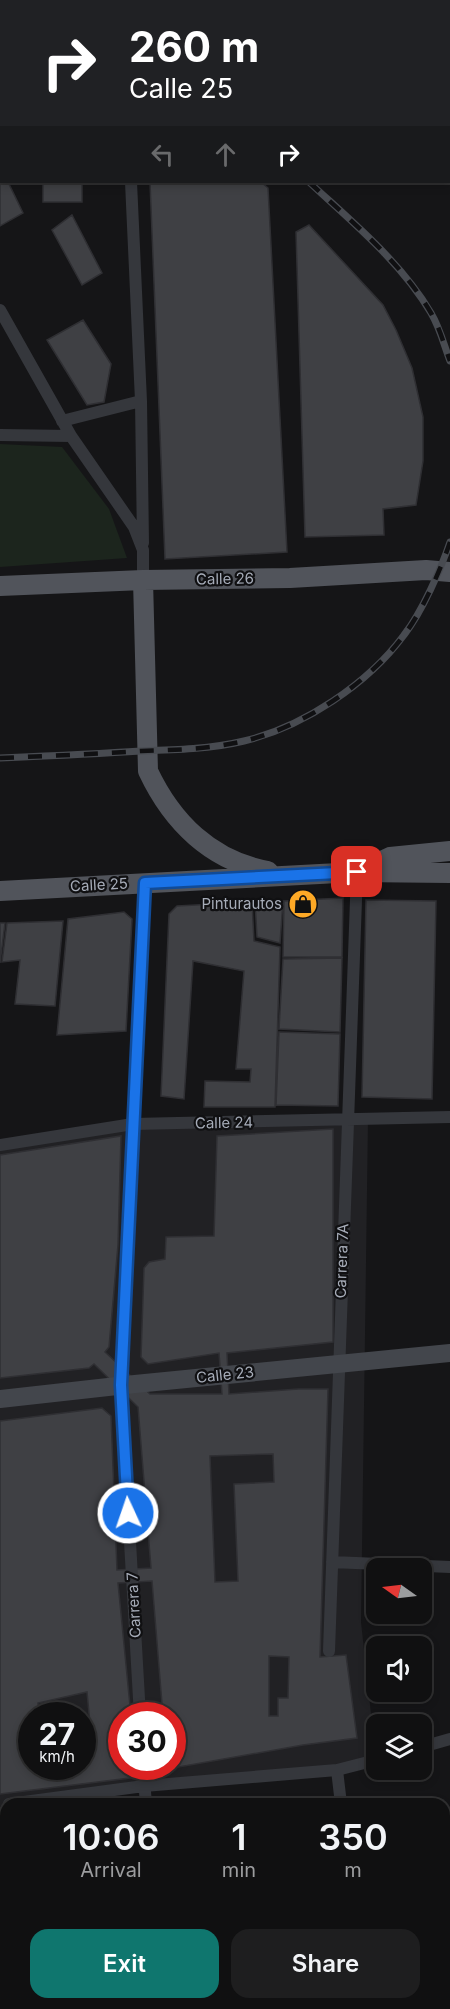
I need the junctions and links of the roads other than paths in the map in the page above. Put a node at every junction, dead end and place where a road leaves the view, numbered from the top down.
1 (131, 183) edge
2 (0, 309) edge
3 (141, 401) junction
4 (63, 421) junction
5 (0, 435) edge
6 (71, 436) junction
7 (143, 550) junction
8 (450, 572) edge
9 (144, 580) junction
10 (0, 586) edge
11 (450, 851) edge
12 (357, 872) junction
13 (450, 873) edge
14 (294, 876) junction
15 (145, 883) junction
16 (0, 891) edge
17 (450, 1117) edge
18 (348, 1119) junction
19 (133, 1124) junction
20 (0, 1145) edge
21 (450, 1353) edge
22 (338, 1364) junction
23 (121, 1385) junction
24 (0, 1399) edge
25 (332, 1562) junction
26 (450, 1567) edge
27 (329, 1651) dead end
28 (139, 1702) edge
29 (450, 1739) edge
30 (432, 1744) edge
31 (366, 1763) edge
32 (337, 1770) junction
33 (144, 1780) edge
34 (144, 1786) junction
35 (57, 1798) edge
36 (145, 1798) edge
37 (340, 1798) edge

1 - 3 street
2 - 4 street
3 - 4 street
3 - 7 street
4 - 6 street
5 - 6 street
6 - 7 street
7 - 9 street
8 - 9 main road, Calle 26
9 - 10 main road, Calle 26
9 - 14 main road
11 - 12 main road
12 - 13 main road, Calle 25
12 - 14 main road, Calle 25
12 - 18 street, Carrera 7A
14 - 15 main road, Calle 25
15 - 16 main road, Calle 25
15 - 19 street, Carrera 7
17 - 18 street, Calle 24
18 - 19 street, Calle 24
18 - 22 street, Carrera 7A
19 - 20 street, Calle 24
19 - 23 street, Carrera 7
21 - 22 main road, Calle 23
22 - 23 main road, Calle 23
22 - 25 street, Carrera 7A
23 - 24 main road, Calle 23
23 - 28 street, Carrera 7
25 - 26 street
25 - 27 street, Carrera 7A
29 - 30 street
31 - 32 street
32 - 34 street
32 - 37 street
33 - 34 street
34 - 35 street
34 - 36 street

